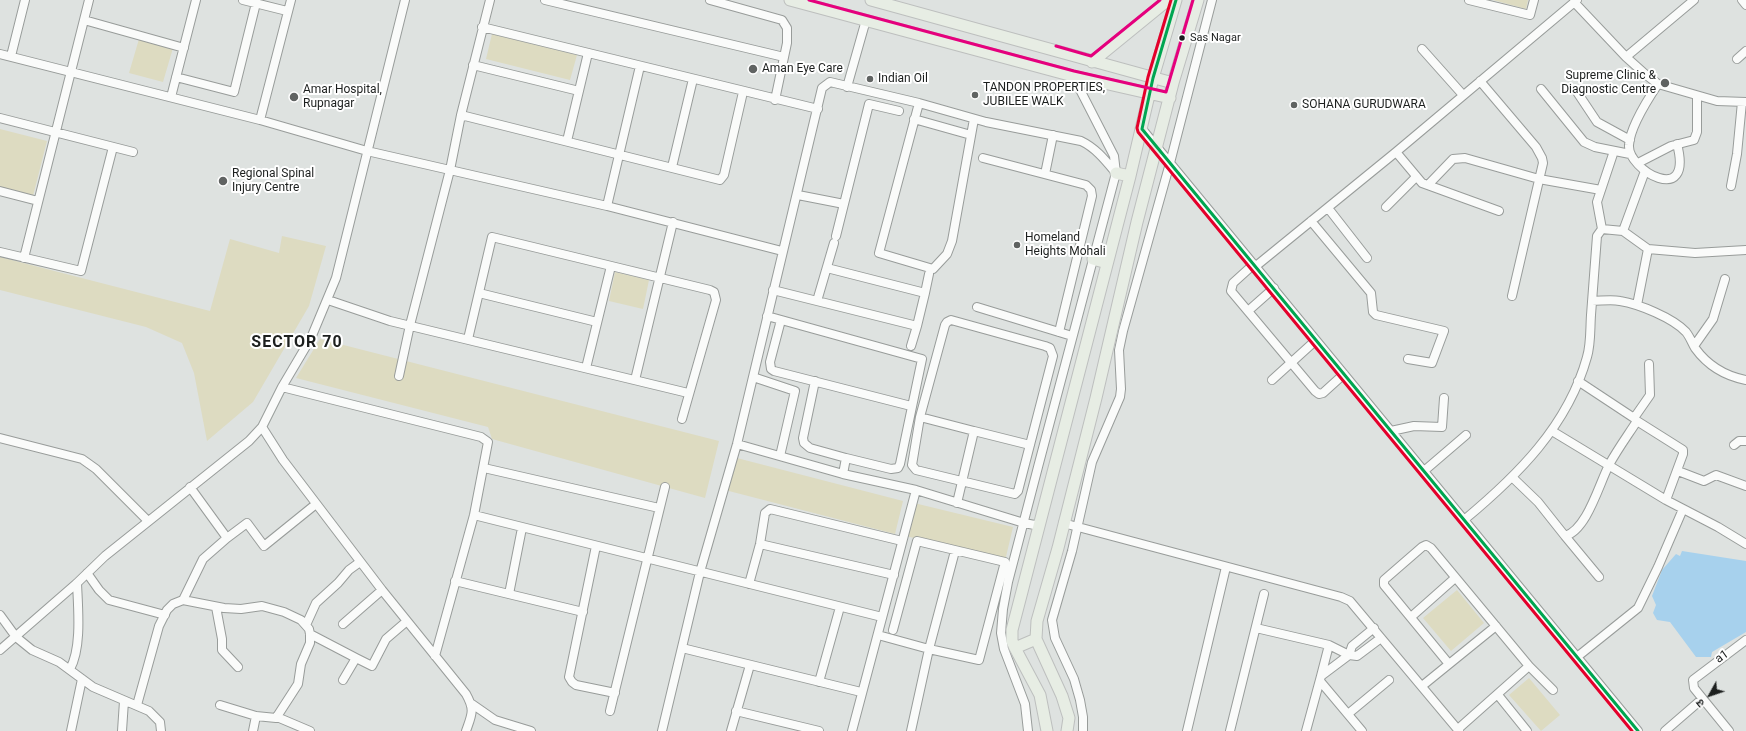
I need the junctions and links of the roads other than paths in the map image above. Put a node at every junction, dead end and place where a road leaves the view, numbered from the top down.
1 (25, 0) edge
2 (89, 0) edge
3 (196, 0) edge
4 (243, 0) edge
5 (291, 0) edge
6 (405, 0) edge
7 (490, 0) edge
8 (545, 0) edge
9 (710, 0) edge
10 (790, 0) edge
11 (871, 0) edge
12 (1168, 0) edge
13 (1176, 0) edge
14 (1198, 0) edge
15 (1212, 0) edge
16 (1469, 0) edge
17 (1534, 0) edge
18 (1694, 0) edge
19 (1742, 0) edge
20 (1576, 1) edge
21 (256, 3) junction
22 (1746, 5) edge
23 (287, 11) junction
24 (84, 20) junction
25 (866, 20) junction
26 (482, 27) junction
27 (184, 48) junction
28 (1422, 49) dead end
29 (1746, 51) edge
30 (588, 53) junction
31 (0, 54) edge
32 (11, 56) junction
33 (784, 57) junction
34 (1626, 57) junction
35 (1737, 60) dead end
36 (1092, 62) junction
37 (473, 65) junction
38 (640, 66) junction
39 (71, 72) junction
40 (1073, 76) junction
41 (176, 77) junction
42 (1153, 78) junction
43 (693, 79) junction
44 (1480, 82) junction
45 (1173, 83) junction
46 (1658, 84) junction
47 (847, 87) junction
48 (1541, 89) dead end
49 (579, 91) junction
50 (743, 92) junction
51 (1577, 92) dead end
52 (1150, 94) junction
53 (1464, 95) junction
54 (1697, 96) junction
55 (171, 97) junction
56 (1170, 98) junction
57 (775, 100) junction
58 (1744, 102) edge
59 (919, 103) junction
60 (818, 109) junction
61 (899, 111) dead end
62 (461, 114) junction
63 (915, 116) junction
64 (0, 118) edge
65 (974, 119) junction
66 (260, 120) junction
67 (1142, 129) junction
68 (56, 132) junction
69 (972, 133) junction
70 (1053, 135) junction
71 (1630, 140) junction
72 (567, 141) junction
73 (1677, 144) junction
74 (1157, 146) junction
75 (113, 147) junction
76 (367, 151) junction
77 (1614, 151) junction
78 (133, 152) dead end
79 (1396, 152) junction
80 (619, 154) junction
81 (1630, 154) junction
82 (983, 158) dead end
83 (1170, 163) junction
84 (1638, 163) junction
85 (672, 167) junction
86 (450, 170) junction
87 (1645, 172) junction
88 (1116, 173) junction
89 (1045, 174) junction
90 (1130, 176) junction
91 (1416, 177) junction
92 (1538, 179) junction
93 (1428, 185) junction
94 (1731, 186) dead end
95 (1601, 190) junction
96 (0, 191) edge
97 (798, 195) junction
98 (38, 201) junction
99 (844, 204) junction
100 (607, 206) junction
101 (1386, 207) dead end
102 (1328, 208) junction
103 (1499, 211) dead end
104 (1311, 221) junction
105 (673, 222) junction
106 (1602, 229) junction
107 (1623, 231) junction
108 (1648, 249) junction
109 (1746, 250) edge
110 (782, 251) junction
111 (0, 252) edge
112 (24, 258) junction
113 (1367, 258) dead end
114 (1093, 259) junction
115 (1107, 263) junction
116 (1255, 265) junction
117 (611, 266) junction
118 (827, 268) junction
119 (929, 274) dead end
120 (660, 278) junction
121 (1725, 279) dead end
122 (1274, 288) junction
123 (773, 290) junction
124 (479, 293) junction
125 (925, 293) junction
126 (1512, 296) dead end
127 (328, 300) junction
128 (817, 301) junction
129 (1592, 301) junction
130 (1637, 305) junction
131 (977, 307) dead end
132 (1248, 311) junction
133 (767, 316) junction
134 (781, 320) junction
135 (1062, 320) junction
136 (597, 322) junction
137 (1076, 324) junction
138 (410, 325) junction
139 (917, 326) junction
140 (1059, 332) junction
141 (1072, 336) junction
142 (468, 339) junction
143 (1315, 341) junction
144 (911, 346) dead end
145 (1694, 346) junction
146 (1408, 359) dead end
147 (1292, 362) junction
148 (1649, 364) dead end
149 (586, 368) junction
150 (1344, 374) junction
151 (399, 376) dead end
152 (753, 377) junction
153 (635, 380) junction
154 (1272, 380) dead end
155 (1746, 380) edge
156 (815, 381) junction
157 (1578, 381) junction
158 (282, 387) junction
159 (688, 393) junction
160 (1444, 398) dead end
161 (911, 406) junction
162 (920, 417) junction
163 (682, 419) dead end
164 (1635, 420) junction
165 (262, 427) junction
166 (974, 431) junction
167 (1391, 431) junction
168 (1552, 431) junction
169 (1466, 435) dead end
170 (0, 438) edge
171 (1746, 441) edge
172 (737, 444) junction
173 (1030, 445) junction
174 (1734, 445) dead end
175 (780, 456) junction
176 (846, 458) junction
177 (1608, 466) junction
178 (484, 468) junction
179 (1424, 471) junction
180 (1678, 471) junction
181 (843, 474) junction
182 (1512, 478) junction
183 (963, 481) junction
184 (1746, 486) edge
185 (190, 487) junction
186 (665, 487) dead end
187 (916, 490) junction
188 (1666, 500) junction
189 (958, 502) junction
190 (316, 504) junction
191 (660, 508) junction
192 (1682, 508) junction
193 (474, 515) junction
194 (1464, 520) junction
195 (148, 521) junction
196 (1024, 523) junction
197 (1063, 523) junction
198 (1040, 526) junction
199 (1077, 527) junction
200 (522, 528) junction
201 (1565, 536) junction
202 (227, 538) junction
203 (902, 541) junction
204 (760, 544) junction
205 (1746, 544) edge
206 (596, 546) junction
207 (955, 551) junction
208 (647, 559) junction
209 (360, 562) junction
210 (1226, 568) junction
211 (700, 572) junction
212 (87, 573) junction
213 (894, 576) junction
214 (1599, 577) dead end
215 (1455, 578) junction
216 (455, 581) junction
217 (77, 583) junction
218 (749, 584) junction
219 (382, 590) junction
220 (509, 594) junction
221 (1264, 594) dead end
222 (183, 600) junction
223 (216, 607) junction
224 (840, 607) junction
225 (583, 612) junction
226 (0, 615) edge
227 (165, 615) junction
228 (882, 617) junction
229 (1411, 617) junction
230 (407, 621) junction
231 (306, 624) junction
232 (344, 624) dead end
233 (1496, 626) junction
234 (1256, 628) junction
235 (1374, 628) junction
236 (893, 630) dead end
237 (310, 634) junction
238 (878, 635) junction
239 (16, 637) junction
240 (1381, 638) junction
241 (1036, 639) junction
242 (1745, 642) edge
243 (1329, 645) junction
244 (682, 648) junction
245 (1015, 648) junction
246 (929, 649) junction
247 (0, 650) edge
248 (1349, 655) junction
249 (435, 656) junction
250 (1577, 657) junction
251 (356, 658) junction
252 (1449, 664) junction
253 (750, 665) junction
254 (1529, 666) junction
255 (238, 667) dead end
256 (70, 669) junction
257 (82, 678) junction
258 (1321, 679) junction
259 (343, 680) dead end
260 (1389, 680) dead end
261 (819, 682) junction
262 (1422, 686) junction
263 (1553, 690) dead end
264 (861, 692) junction
265 (615, 693) junction
266 (1498, 695) junction
267 (1702, 699) junction
268 (124, 701) junction
269 (472, 704) junction
270 (137, 705) junction
271 (220, 705) dead end
272 (610, 711) dead end
273 (736, 711) junction
274 (1348, 714) junction
275 (256, 716) junction
276 (277, 717) junction
277 (1458, 730) edge
278 (71, 731) edge
279 (122, 731) edge
280 (161, 731) edge
281 (253, 731) edge
282 (310, 731) edge
283 (466, 731) edge
284 (531, 731) edge
285 (662, 731) edge
286 (731, 731) edge
287 (819, 731) edge
288 (852, 731) edge
289 (911, 731) edge
290 (1028, 731) edge
291 (1047, 731) edge
292 (1067, 731) edge
293 (1083, 731) edge
294 (1187, 731) edge
295 (1230, 731) edge
296 (1306, 731) edge
297 (1362, 731) edge
298 (1527, 731) edge
299 (1638, 731) edge
300 (1665, 731) edge
301 (1729, 731) edge

1 - 32 street
2 - 24 street
3 - 27 street
4 - 21 street
5 - 23 street
6 - 76 street
7 - 26 street
8 - 33 street
9 - 33 street
10 - 25 main road
11 - 36 main road
12 - 36 main road
13 - 42 main road
14 - 45 main road
15 - 83 street
16 - 17 street
18 - 34 street
19 - 22 street
20 - 34 street
20 - 44 street
21 - 23 street
21 - 41 street
23 - 66 street
24 - 27 street
24 - 39 street
25 - 40 main road
25 - 47 street
26 - 30 street
26 - 37 street
27 - 41 street
28 - 53 street
29 - 35 street
30 - 38 street
30 - 49 street
31 - 32 street
32 - 39 street
33 - 57 street
34 - 46 street
36 - 42 main road
37 - 49 street
37 - 62 street
38 - 43 street
38 - 80 street
39 - 55 street
39 - 68 street
40 - 52 main road
40 - 88 street
41 - 55 street
42 - 45 main road
42 - 52 main road
43 - 50 street
43 - 85 street
44 - 53 street
44 - 92 street
45 - 56 main road
46 - 54 street
46 - 71 street
47 - 59 street
47 - 60 street
48 - 77 street
49 - 72 street
50 - 57 street
50 - 85 street
51 - 71 street
52 - 56 main road
52 - 67 main road
53 - 79 street
54 - 58 street
54 - 73 street
55 - 66 street
56 - 74 main road
57 - 60 street
58 - 94 street
59 - 63 street
59 - 65 street
60 - 97 street
61 - 99 street
62 - 72 street
62 - 86 street
63 - 69 street
63 - 69 street
64 - 68 street
65 - 69 street
65 - 70 street
66 - 76 street
67 - 74 street
67 - 90 main road
68 - 75 street
68 - 98 street
70 - 88 street
70 - 89 street
71 - 81 street
72 - 80 street
73 - 84 street
73 - 87 street
74 - 83 street
74 - 197 main road
75 - 78 street
75 - 112 street
76 - 86 street
76 - 127 street
77 - 81 street
77 - 95 street
79 - 91 street
79 - 102 street
80 - 85 street
80 - 100 street
81 - 84 street
82 - 89 street
83 - 116 street
83 - 199 street
84 - 87 street
86 - 100 street
86 - 138 street
87 - 107 street
88 - 90 main road
88 - 114 street
89 - 135 street
90 - 115 main road
91 - 93 street
91 - 101 street
92 - 93 street
92 - 95 street
92 - 126 street
93 - 103 street
95 - 106 street
96 - 98 street
97 - 99 street
97 - 110 street
98 - 112 street
99 - 118 street
100 - 105 street
102 - 104 street
102 - 113 street
104 - 116 street
104 - 146 street
105 - 110 street
105 - 120 street
106 - 107 street
106 - 129 street
107 - 108 street
108 - 109 street
108 - 130 street
110 - 123 street
111 - 112 street
114 - 115 main road
114 - 137 street
115 - 198 main road
116 - 122 street
116 - 132 street
117 - 120 street
117 - 124 street
117 - 136 street
118 - 125 street
118 - 128 street
119 - 125 street
120 - 153 street
120 - 159 street
121 - 145 street
122 - 132 street
122 - 143 street
123 - 128 street
123 - 133 street
124 - 136 street
124 - 142 street
125 - 139 street
127 - 138 street
127 - 158 street
128 - 139 street
129 - 130 street
129 - 157 street
130 - 145 street
131 - 140 street
132 - 147 street
133 - 134 street
133 - 152 street
134 - 156 street
134 - 161 street
135 - 137 street
135 - 140 street
136 - 149 street
137 - 141 street
138 - 142 street
138 - 151 street
139 - 144 street
140 - 141 street
141 - 196 street
142 - 149 street
143 - 147 street
143 - 150 street
145 - 155 street
147 - 150 street
147 - 154 street
148 - 164 street
149 - 153 street
150 - 167 street
152 - 172 street
152 - 175 street
153 - 159 street
156 - 161 street
156 - 176 street
157 - 164 street
157 - 168 street
158 - 165 street
158 - 178 street
159 - 163 street
160 - 167 street
161 - 176 street
162 - 166 street
162 - 173 street
162 - 183 street
164 - 177 street
164 - 180 street
165 - 185 street
165 - 190 street
166 - 173 street
166 - 183 street
167 - 179 street
168 - 177 street
168 - 182 street
169 - 179 street
170 - 195 street
171 - 174 street
172 - 175 street
172 - 211 street
173 - 183 street
175 - 181 street
176 - 181 street
177 - 188 street
177 - 201 street
178 - 191 street
178 - 193 street
179 - 194 street
180 - 184 street
180 - 188 street
181 - 187 street
182 - 194 street
182 - 201 street
183 - 189 street
185 - 195 street
185 - 202 street
186 - 191 street
187 - 189 street
187 - 203 street
188 - 192 street
189 - 196 street
190 - 202 street
190 - 209 street
191 - 208 street
192 - 205 street
192 - 250 street
193 - 200 street
193 - 216 street
194 - 250 street
195 - 212 street
196 - 198 street
196 - 290 street
197 - 199 street
197 - 241 main road
198 - 245 main road
199 - 210 street
199 - 293 street
200 - 206 street
200 - 220 street
201 - 214 street
202 - 222 street
203 - 204 street
203 - 213 street
204 - 213 street
204 - 218 street
206 - 208 street
206 - 225 street
207 - 236 street
207 - 246 street
207 - 246 street
208 - 211 street
208 - 265 street
209 - 219 street
209 - 231 street
210 - 235 street
210 - 294 street
211 - 218 street
211 - 244 street
212 - 217 street
212 - 227 street
213 - 228 street
215 - 229 street
215 - 229 street
215 - 233 street
216 - 220 street
216 - 249 street
217 - 239 street
217 - 256 street
218 - 224 street
219 - 230 street
219 - 232 street
220 - 225 street
221 - 234 street
222 - 223 street
222 - 227 street
223 - 231 street
223 - 255 street
224 - 228 street
224 - 261 street
225 - 265 street
226 - 239 street
227 - 270 street
228 - 238 street
229 - 252 street
230 - 249 street
230 - 251 street
231 - 237 street
233 - 252 street
233 - 254 street
234 - 243 street
234 - 295 street
235 - 240 street
235 - 248 street
237 - 251 street
237 - 276 street
238 - 246 street
238 - 264 street
239 - 247 street
239 - 256 street
240 - 248 street
240 - 262 street
241 - 245 main road
241 - 292 main road
242 - 267 street, a1
243 - 248 street
243 - 258 street
244 - 253 street
244 - 285 street
245 - 291 main road
246 - 289 street
248 - 258 street
249 - 269 street
250 - 299 street
251 - 259 street
252 - 262 street
253 - 261 street
253 - 273 street
254 - 263 street
254 - 266 street
256 - 257 street
257 - 268 street
257 - 278 street
258 - 274 street
258 - 296 street
260 - 274 street
261 - 264 street
262 - 277 street
264 - 288 street
265 - 272 street
266 - 277 street
266 - 298 street
267 - 300 street
267 - 301 street, a1
268 - 270 street
268 - 279 street
269 - 283 street
269 - 284 street
270 - 280 street
271 - 275 street
273 - 286 street
273 - 287 street
274 - 297 street
275 - 276 street
275 - 281 street
276 - 282 street

